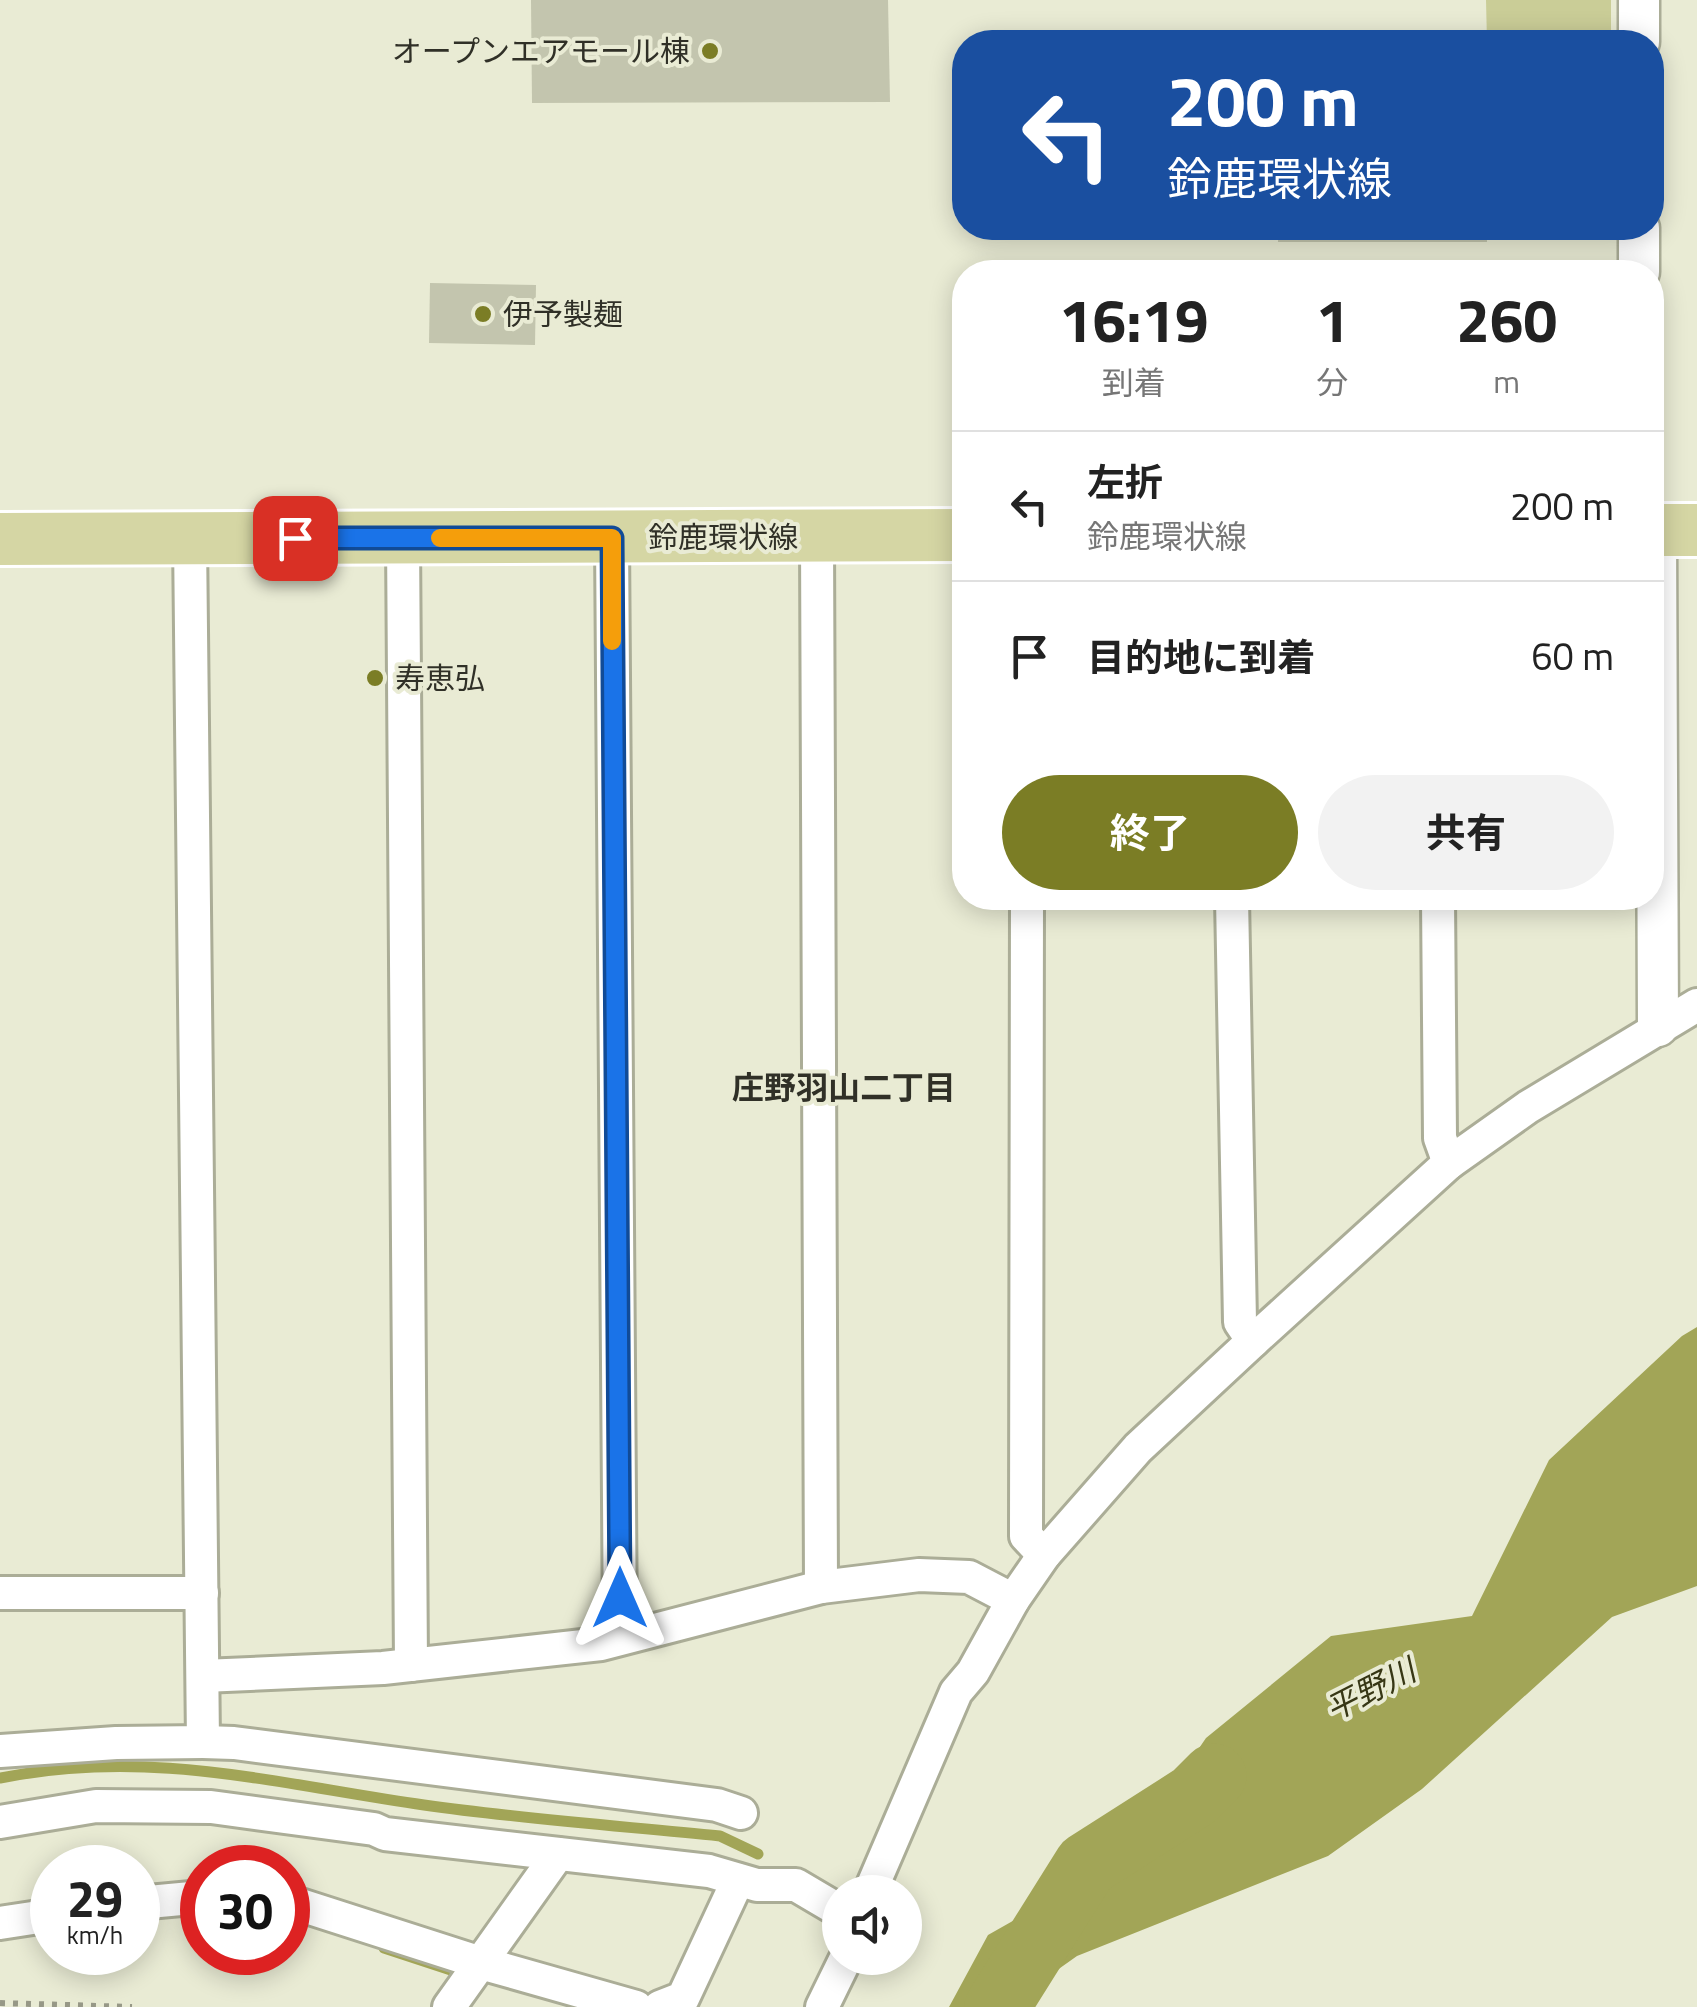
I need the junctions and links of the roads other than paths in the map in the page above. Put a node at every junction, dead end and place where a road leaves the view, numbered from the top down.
1 (1638, 0) edge
2 (1638, 30) edge
3 (952, 535) edge
4 (817, 536) junction
5 (190, 538) junction
6 (403, 538) junction
7 (612, 538) junction
8 (0, 539) edge
9 (1027, 910) edge
10 (1232, 910) edge
11 (1438, 910) edge
12 (1659, 910) edge
13 (1697, 1005) edge
14 (1658, 1026) junction
15 (1449, 1163) junction
16 (1253, 1340) junction
17 (1044, 1555) junction
18 (822, 1586) junction
19 (0, 1593) edge
20 (202, 1593) junction
21 (1012, 1600) junction
22 (620, 1638) junction
23 (411, 1665) junction
24 (203, 1676) junction
25 (203, 1742) junction
26 (0, 1751) edge
27 (741, 1813) dead end
28 (0, 1822) edge
29 (558, 1854) junction
30 (877, 1875) edge
31 (738, 1880) junction
32 (822, 1901) edge
33 (310, 1908) edge
34 (30, 1918) edge
35 (0, 1923) edge
36 (480, 1964) junction
37 (838, 1975) edge
38 (453, 2002) edge
39 (636, 2007) edge
40 (660, 2007) edge
41 (822, 2007) edge

1 - 2 street
3 - 4 main road, 鈴鹿環状線
4 - 7 main road, 鈴鹿環状線
4 - 18 street
5 - 6 main road, 鈴鹿環状線
5 - 8 main road, 鈴鹿環状線
5 - 20 street
6 - 7 main road, 鈴鹿環状線
6 - 23 street
7 - 22 street
9 - 17 street
10 - 16 street
11 - 15 street
12 - 14 street
13 - 14 street
14 - 15 street
15 - 16 street
16 - 17 street
17 - 21 street
18 - 21 street
18 - 22 street
19 - 20 street
20 - 24 street
21 - 30 street
22 - 23 street
23 - 24 street
24 - 25 street
25 - 26 street
25 - 27 street
28 - 29 street
29 - 31 street
29 - 36 street
31 - 32 street
31 - 40 street
33 - 36 street
34 - 35 street
36 - 38 street
36 - 39 street
37 - 41 street

